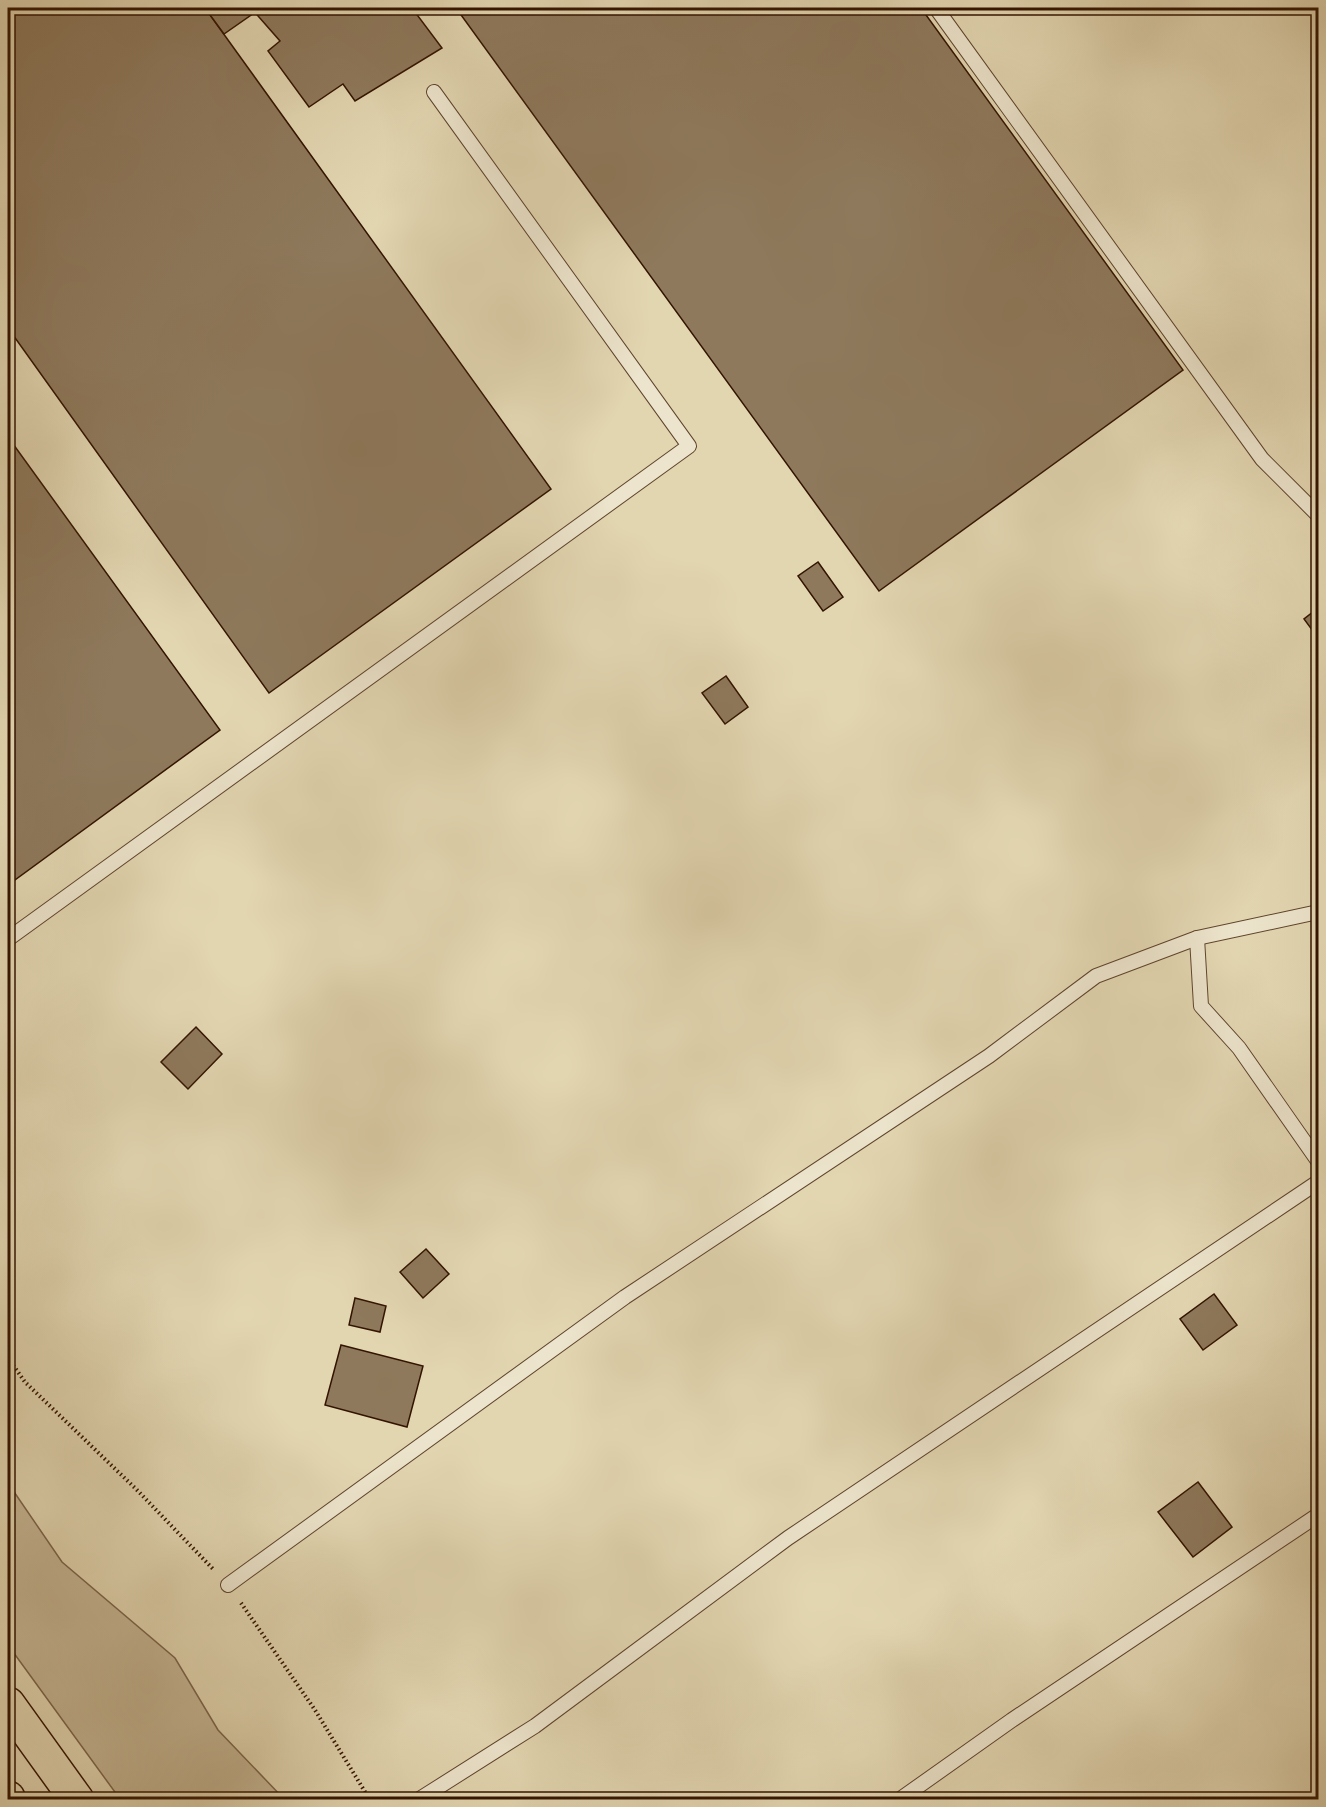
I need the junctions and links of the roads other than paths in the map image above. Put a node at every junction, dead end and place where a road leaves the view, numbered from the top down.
1 (936, 8) edge
2 (434, 92) dead end
3 (1318, 515) edge
4 (1318, 912) edge
5 (1197, 938) junction
6 (8, 939) edge
7 (1318, 1161) edge
8 (1318, 1182) edge
9 (1318, 1515) edge
10 (228, 1585) road end
11 (8, 1704) edge
12 (77, 1800) edge
13 (418, 1800) edge
14 (899, 1800) edge

1 - 3 lane
2 - 6 lane
4 - 5 lane
5 - 7 lane
5 - 10 lane
8 - 13 lane
9 - 14 lane
11 - 12 main road

